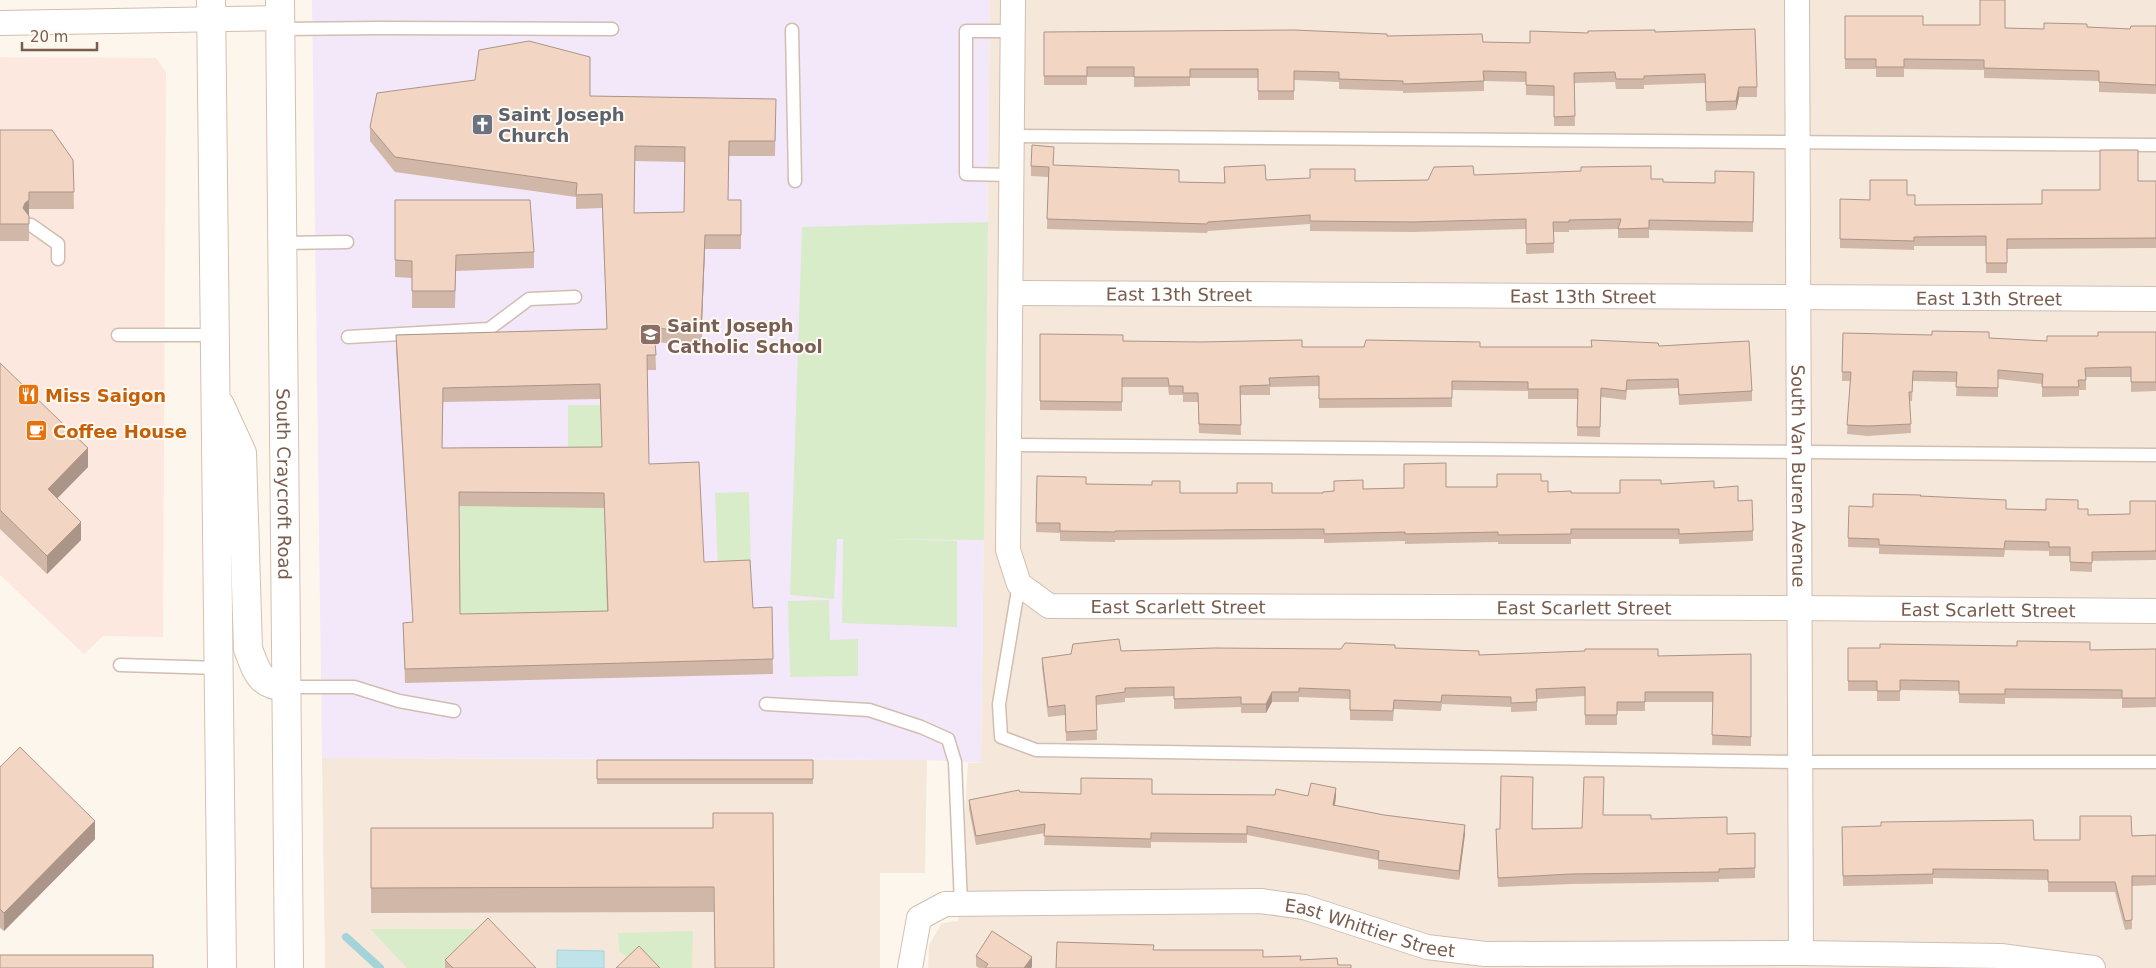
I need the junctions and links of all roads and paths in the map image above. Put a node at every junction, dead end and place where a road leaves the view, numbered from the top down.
1 (1012, 0) edge
2 (1797, 0) edge
3 (211, 9) edge
4 (280, 16) edge
5 (0, 22) edge
6 (612, 29) dead end
7 (792, 30) dead end
8 (1012, 31) junction
9 (1012, 136) junction
10 (1798, 142) junction
11 (2156, 145) edge
12 (1012, 175) junction
13 (795, 181) dead end
14 (31, 225) edge
15 (347, 242) dead end
16 (282, 243) junction
17 (58, 259) dead end
18 (1011, 293) junction
19 (575, 297) dead end
20 (1800, 298) junction
21 (2156, 299) edge
22 (118, 335) dead end
23 (215, 335) junction
24 (348, 337) dead end
25 (216, 397) junction
26 (1009, 445) junction
27 (1799, 453) junction
28 (2156, 455) edge
29 (1019, 584) junction
30 (1798, 608) junction
31 (2156, 611) edge
32 (120, 665) dead end
33 (219, 668) junction
34 (286, 687) junction
35 (766, 704) dead end
36 (454, 711) dead end
37 (1800, 762) junction
38 (2156, 762) edge
39 (961, 904) junction
40 (1801, 954) junction
41 (222, 968) edge
42 (289, 968) edge
43 (910, 968) edge
44 (2093, 968) edge

1 - 8 street
2 - 10 street, South Van Buren Avenue
3 - 4 street
3 - 5 street
3 - 23 main road
4 - 6 lane
4 - 16 main road, South Craycroft Road
7 - 13 lane
8 - 9 street
8 - 12 lane
9 - 10 lane
9 - 12 street
10 - 11 lane
10 - 20 street, South Van Buren Avenue
12 - 18 street
14 - 17 lane
15 - 16 lane
16 - 34 main road, South Craycroft Road
18 - 20 street, East 13th Street
18 - 26 street
19 - 24 lane
20 - 21 street, East 13th Street
20 - 27 street, South Van Buren Avenue
22 - 23 lane
23 - 25 main road
25 - 33 main road
25 - 34 main road
26 - 27 lane
26 - 29 street
27 - 28 lane
27 - 30 street, South Van Buren Avenue
29 - 30 street, East Scarlett Street
29 - 37 lane
30 - 31 street, East Scarlett Street
30 - 37 street, South Van Buren Avenue
32 - 33 lane
33 - 41 main road
34 - 36 lane
34 - 42 main road, South Craycroft Road
35 - 39 lane
37 - 38 lane
37 - 40 street, South Van Buren Avenue
39 - 40 street, East Whittier Street
39 - 43 street, East Whittier Street
40 - 44 street, East Whittier Street

